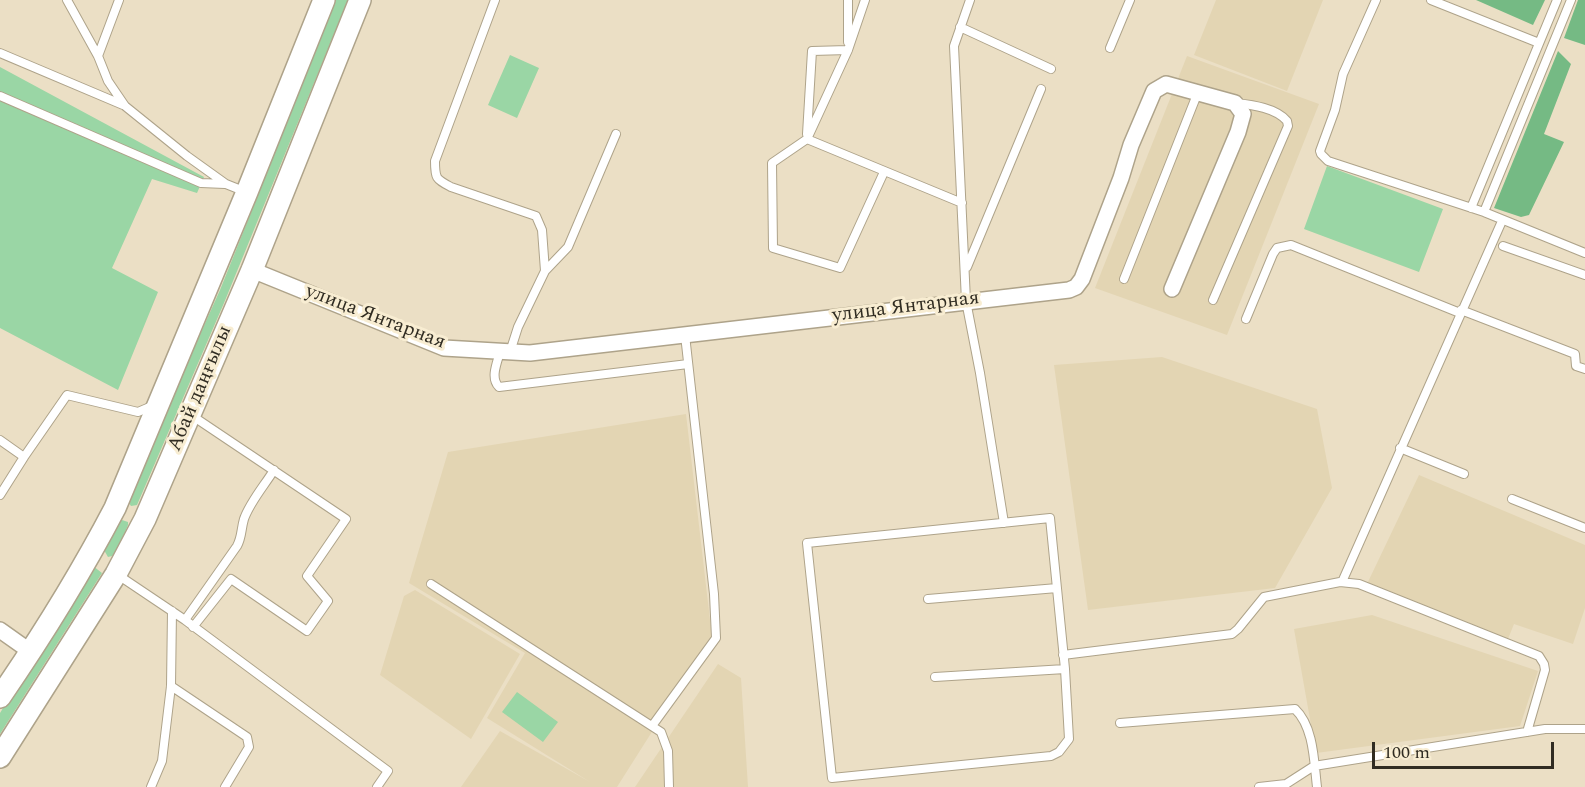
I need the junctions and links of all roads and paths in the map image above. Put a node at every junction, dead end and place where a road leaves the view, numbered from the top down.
1 (66, 0) edge
2 (119, 0) edge
3 (324, 0) edge
4 (360, 0) edge
5 (495, 0) edge
6 (848, 0) edge
7 (865, 0) edge
8 (970, 0) edge
9 (1130, 0) edge
10 (1376, 0) edge
11 (1431, 0) edge
12 (1557, 0) edge
13 (1571, 0) edge
14 (960, 27) junction
15 (1543, 33) junction
16 (1555, 39) junction
17 (1539, 43) junction
18 (1110, 48) dead end
19 (848, 50) junction
20 (0, 53) edge
21 (98, 56) junction
22 (1051, 69) dead end
23 (1041, 89) dead end
24 (1198, 92) junction
25 (0, 96) edge
26 (1235, 103) junction
27 (124, 106) junction
28 (616, 134) dead end
29 (807, 139) junction
30 (884, 172) junction
31 (226, 184) junction
32 (248, 192) junction
33 (962, 203) junction
34 (1471, 208) junction
35 (1484, 212) junction
36 (1502, 221) junction
37 (1503, 246) dead end
38 (1585, 253) edge
39 (252, 270) junction
40 (544, 271) junction
41 (966, 272) junction
42 (1585, 275) edge
43 (1124, 279) dead end
44 (1172, 289) dead end
45 (1213, 300) dead end
46 (966, 301) junction
47 (1460, 311) junction
48 (1246, 319) dead end
49 (685, 335) junction
50 (505, 353) junction
51 (688, 364) junction
52 (1585, 369) edge
53 (162, 399) junction
54 (190, 414) junction
55 (0, 440) edge
56 (1401, 448) junction
57 (24, 457) junction
58 (274, 470) junction
59 (1464, 474) dead end
60 (0, 495) edge
61 (1512, 499) dead end
62 (115, 508) junction
63 (145, 519) junction
64 (1004, 523) junction
65 (1585, 528) edge
66 (89, 558) junction
67 (116, 574) junction
68 (1341, 582) junction
69 (431, 584) dead end
70 (1057, 588) junction
71 (928, 599) dead end
72 (172, 612) junction
73 (185, 620) junction
74 (193, 627) junction
75 (0, 630) edge
76 (31, 652) junction
77 (1063, 655) junction
78 (1065, 669) junction
79 (935, 677) dead end
80 (171, 686) junction
81 (0, 697) edge
82 (1120, 723) dead end
83 (652, 726) junction
84 (1585, 729) edge
85 (1527, 732) junction
86 (0, 757) edge
87 (1314, 766) junction
88 (152, 787) edge
89 (225, 787) edge
90 (377, 787) edge
91 (669, 787) edge
92 (1259, 787) edge
93 (1317, 787) edge

1 - 21 lane
2 - 21 lane
3 - 32 main road, Абай даңғылы
4 - 39 main road, Абай даңғылы
5 - 40 lane
6 - 19 lane
7 - 19 lane
8 - 14 lane
9 - 18 lane
10 - 34 lane
11 - 17 lane
12 - 15 lane
13 - 16 lane
14 - 22 lane
14 - 33 lane
15 - 16 lane
15 - 17 lane
16 - 35 lane
17 - 34 lane
19 - 29 lane
19 - 29 lane
20 - 27 lane
21 - 27 lane
23 - 41 lane
24 - 26 street, улица Янтарная
24 - 43 lane
24 - 46 street, улица Янтарная
25 - 31 lane
26 - 44 street
26 - 45 lane
27 - 31 lane
28 - 40 lane
29 - 30 lane
29 - 30 lane
30 - 33 lane
31 - 32 lane
32 - 53 main road, Абай даңғылы
33 - 41 lane
34 - 35 lane
35 - 36 lane
36 - 38 lane
36 - 47 lane
37 - 42 lane
39 - 50 street, улица Янтарная
39 - 54 main road, Абай даңғылы
40 - 50 lane
41 - 46 lane
46 - 49 street, улица Янтарная
46 - 64 lane
47 - 48 lane
47 - 52 lane
47 - 56 lane
49 - 50 street, улица Янтарная
49 - 51 lane
50 - 51 lane
51 - 83 lane
53 - 57 lane
53 - 62 main road, Абай даңғылы
54 - 58 lane
54 - 63 main road, Абай даңғылы
55 - 57 lane
56 - 59 lane
56 - 68 lane
57 - 60 lane
58 - 73 lane
58 - 74 lane
61 - 65 lane
62 - 63 main road
62 - 66 main road, Абай даңғылы
63 - 67 main road, Абай даңғылы
64 - 70 lane
64 - 78 lane
66 - 67 main road
66 - 76 main road, Абай даңғылы
67 - 72 lane
67 - 86 main road, Абай даңғылы
68 - 77 lane
68 - 85 lane
69 - 83 lane
70 - 71 lane
70 - 77 lane
72 - 73 lane
72 - 80 lane
73 - 74 lane
74 - 90 lane
75 - 76 street
76 - 81 main road, Абай даңғылы
77 - 78 lane
78 - 79 lane
80 - 88 lane
80 - 89 lane
82 - 87 lane
83 - 91 lane
84 - 85 lane
85 - 87 lane
87 - 92 lane
87 - 93 lane

